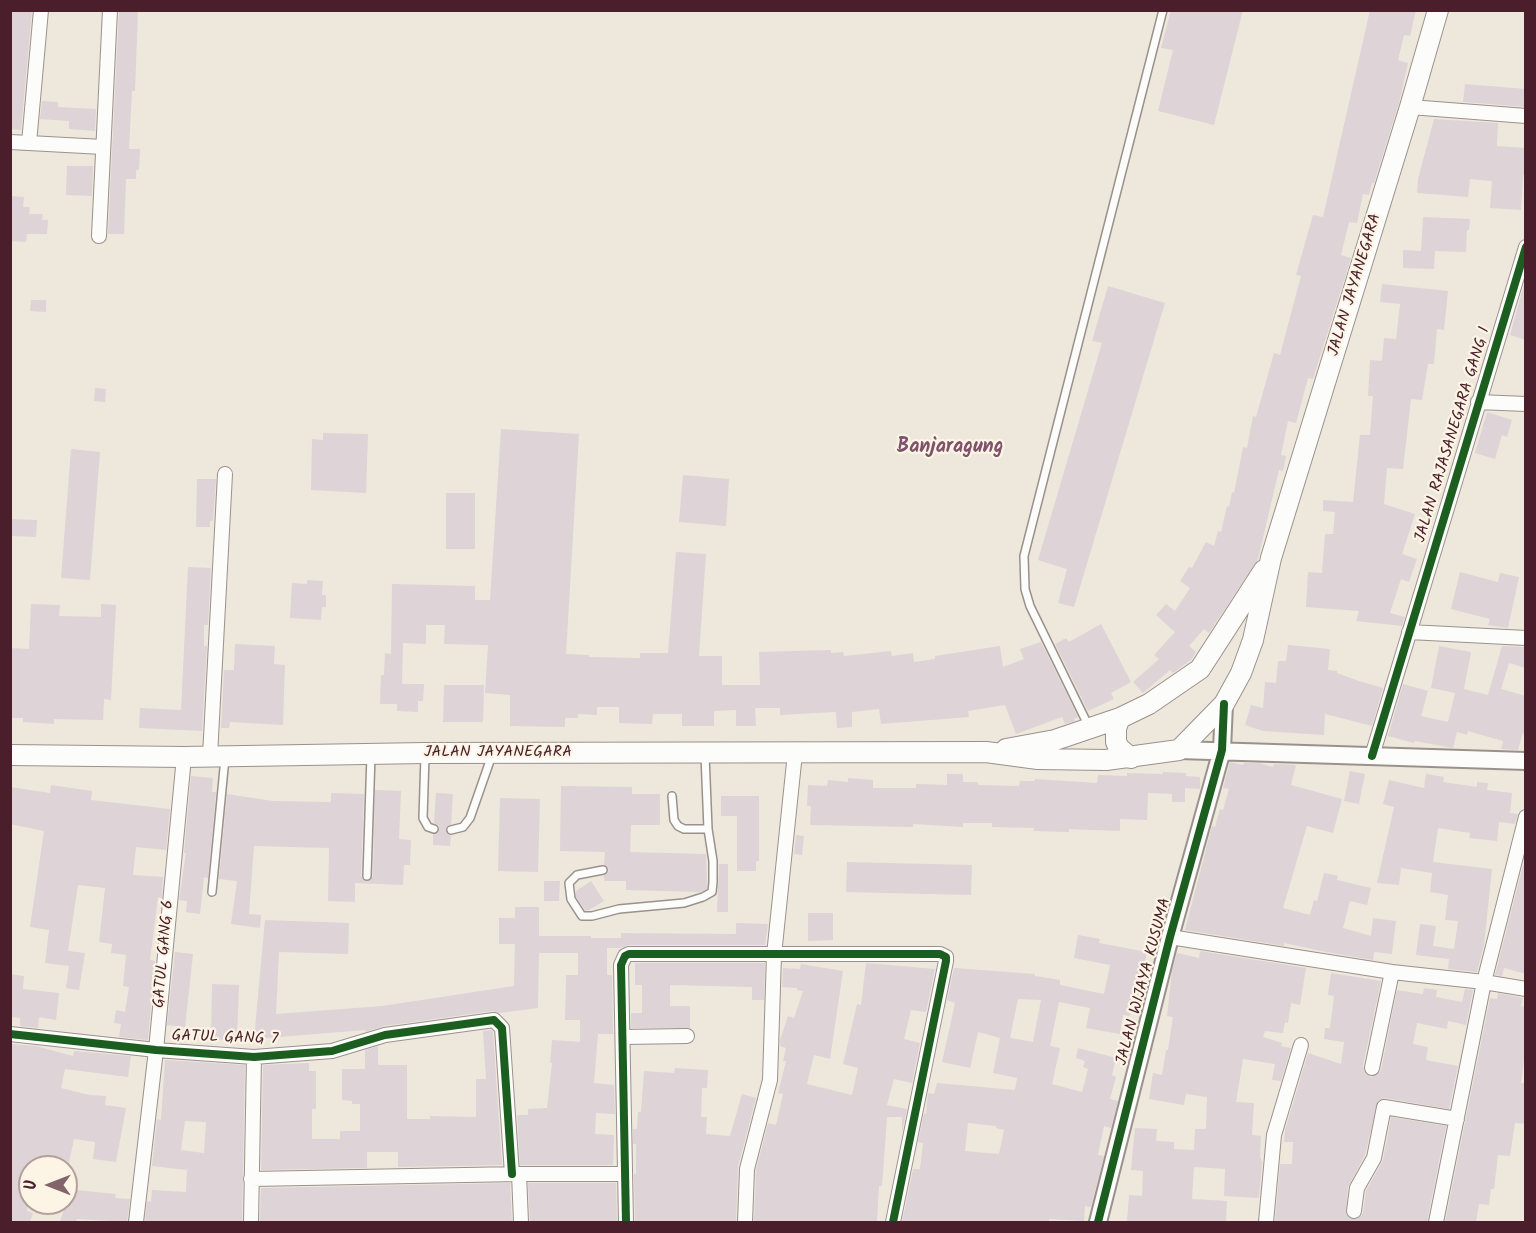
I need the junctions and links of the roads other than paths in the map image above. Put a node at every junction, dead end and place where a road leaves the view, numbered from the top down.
1 (41, 10) edge
2 (110, 10) edge
3 (1163, 10) edge
4 (1438, 10) edge
5 (1410, 107) junction
6 (1526, 116) edge
7 (10, 142) edge
8 (28, 142) junction
9 (103, 147) junction
10 (99, 236) dead end
11 (1526, 247) edge
12 (1478, 402) junction
13 (1526, 404) edge
14 (225, 474) dead end
15 (1271, 558) junction
16 (1409, 632) junction
17 (1526, 638) edge
18 (1211, 652) junction
19 (1241, 673) junction
20 (1224, 704) junction
21 (1120, 718) junction
22 (1090, 729) junction
23 (1179, 750) junction
24 (1222, 750) junction
25 (705, 752) junction
26 (986, 752) junction
27 (425, 753) junction
28 (492, 753) junction
29 (795, 753) junction
30 (371, 754) junction
31 (10, 755) edge
32 (218, 755) junction
33 (1372, 756) junction
34 (184, 757) junction
35 (1131, 758) junction
36 (1526, 761) edge
37 (672, 796) dead end
38 (1526, 817) edge
39 (434, 829) dead end
40 (708, 829) junction
41 (451, 830) dead end
42 (603, 870) dead end
43 (367, 876) dead end
44 (212, 892) dead end
45 (1170, 937) junction
46 (774, 955) junction
47 (1392, 972) junction
48 (1484, 982) junction
49 (1526, 988) edge
50 (10, 1034) edge
51 (687, 1035) dead end
52 (623, 1037) junction
53 (1301, 1045) dead end
54 (156, 1050) junction
55 (254, 1058) junction
56 (1372, 1068) dead end
57 (1457, 1119) junction
58 (516, 1174) junction
59 (624, 1174) junction
60 (251, 1179) junction
61 (1354, 1211) dead end
62 (136, 1222) edge
63 (251, 1222) edge
64 (521, 1222) edge
65 (626, 1222) edge
66 (746, 1222) edge
67 (893, 1222) edge
68 (1098, 1222) edge
69 (1266, 1222) edge
70 (1436, 1222) edge

1 - 8 street
2 - 9 street
3 - 22 lane
4 - 5 main road, JALAN JAYANEGARA
5 - 6 street
5 - 15 main road, JALAN JAYANEGARA
7 - 8 street
8 - 9 street
9 - 10 street
11 - 12 street, JALAN RAJASANEGARA GANG I
12 - 13 street
12 - 16 street, JALAN RAJASANEGARA GANG I
14 - 32 street
15 - 18 main road, JALAN JAYANEGARA
15 - 19 main road, JALAN JAYANEGARA
16 - 17 street
16 - 33 street, JALAN RAJASANEGARA GANG I
18 - 19 main road
18 - 21 main road, JALAN JAYANEGARA
19 - 20 main road, JALAN JAYANEGARA
20 - 23 main road, JALAN JAYANEGARA
20 - 24 street, JALAN WIJAYA KUSUMA
21 - 22 main road, JALAN JAYANEGARA
21 - 35 main road
22 - 26 main road, JALAN JAYANEGARA
23 - 24 street
23 - 35 main road, JALAN JAYANEGARA
24 - 33 street
24 - 45 street, JALAN WIJAYA KUSUMA
25 - 28 main road, JALAN JAYANEGARA
25 - 29 main road, JALAN JAYANEGARA
25 - 40 lane
26 - 29 main road, JALAN JAYANEGARA
26 - 35 main road, JALAN JAYANEGARA
27 - 28 main road, JALAN JAYANEGARA
27 - 30 main road, JALAN JAYANEGARA
27 - 39 lane
28 - 41 lane
29 - 46 street
30 - 32 main road, JALAN JAYANEGARA
30 - 43 lane
31 - 34 main road, JALAN JAYANEGARA
32 - 34 main road, JALAN JAYANEGARA
32 - 44 lane
33 - 36 street
34 - 54 street, GATUL GANG 6
37 - 40 lane
38 - 48 street
40 - 42 lane
45 - 47 street
45 - 68 street, JALAN WIJAYA KUSUMA
46 - 52 street
46 - 66 street
46 - 67 street
47 - 48 street
47 - 56 street
48 - 49 street
48 - 57 street
50 - 54 street, GATUL GANG 7
51 - 52 street
52 - 59 street
53 - 69 street
54 - 55 street, GATUL GANG 7
54 - 62 street, GATUL GANG 6
55 - 58 street, GATUL GANG 7
55 - 60 street
57 - 61 street
57 - 70 street
58 - 59 street
58 - 60 street
58 - 64 street
59 - 65 street
60 - 63 street

